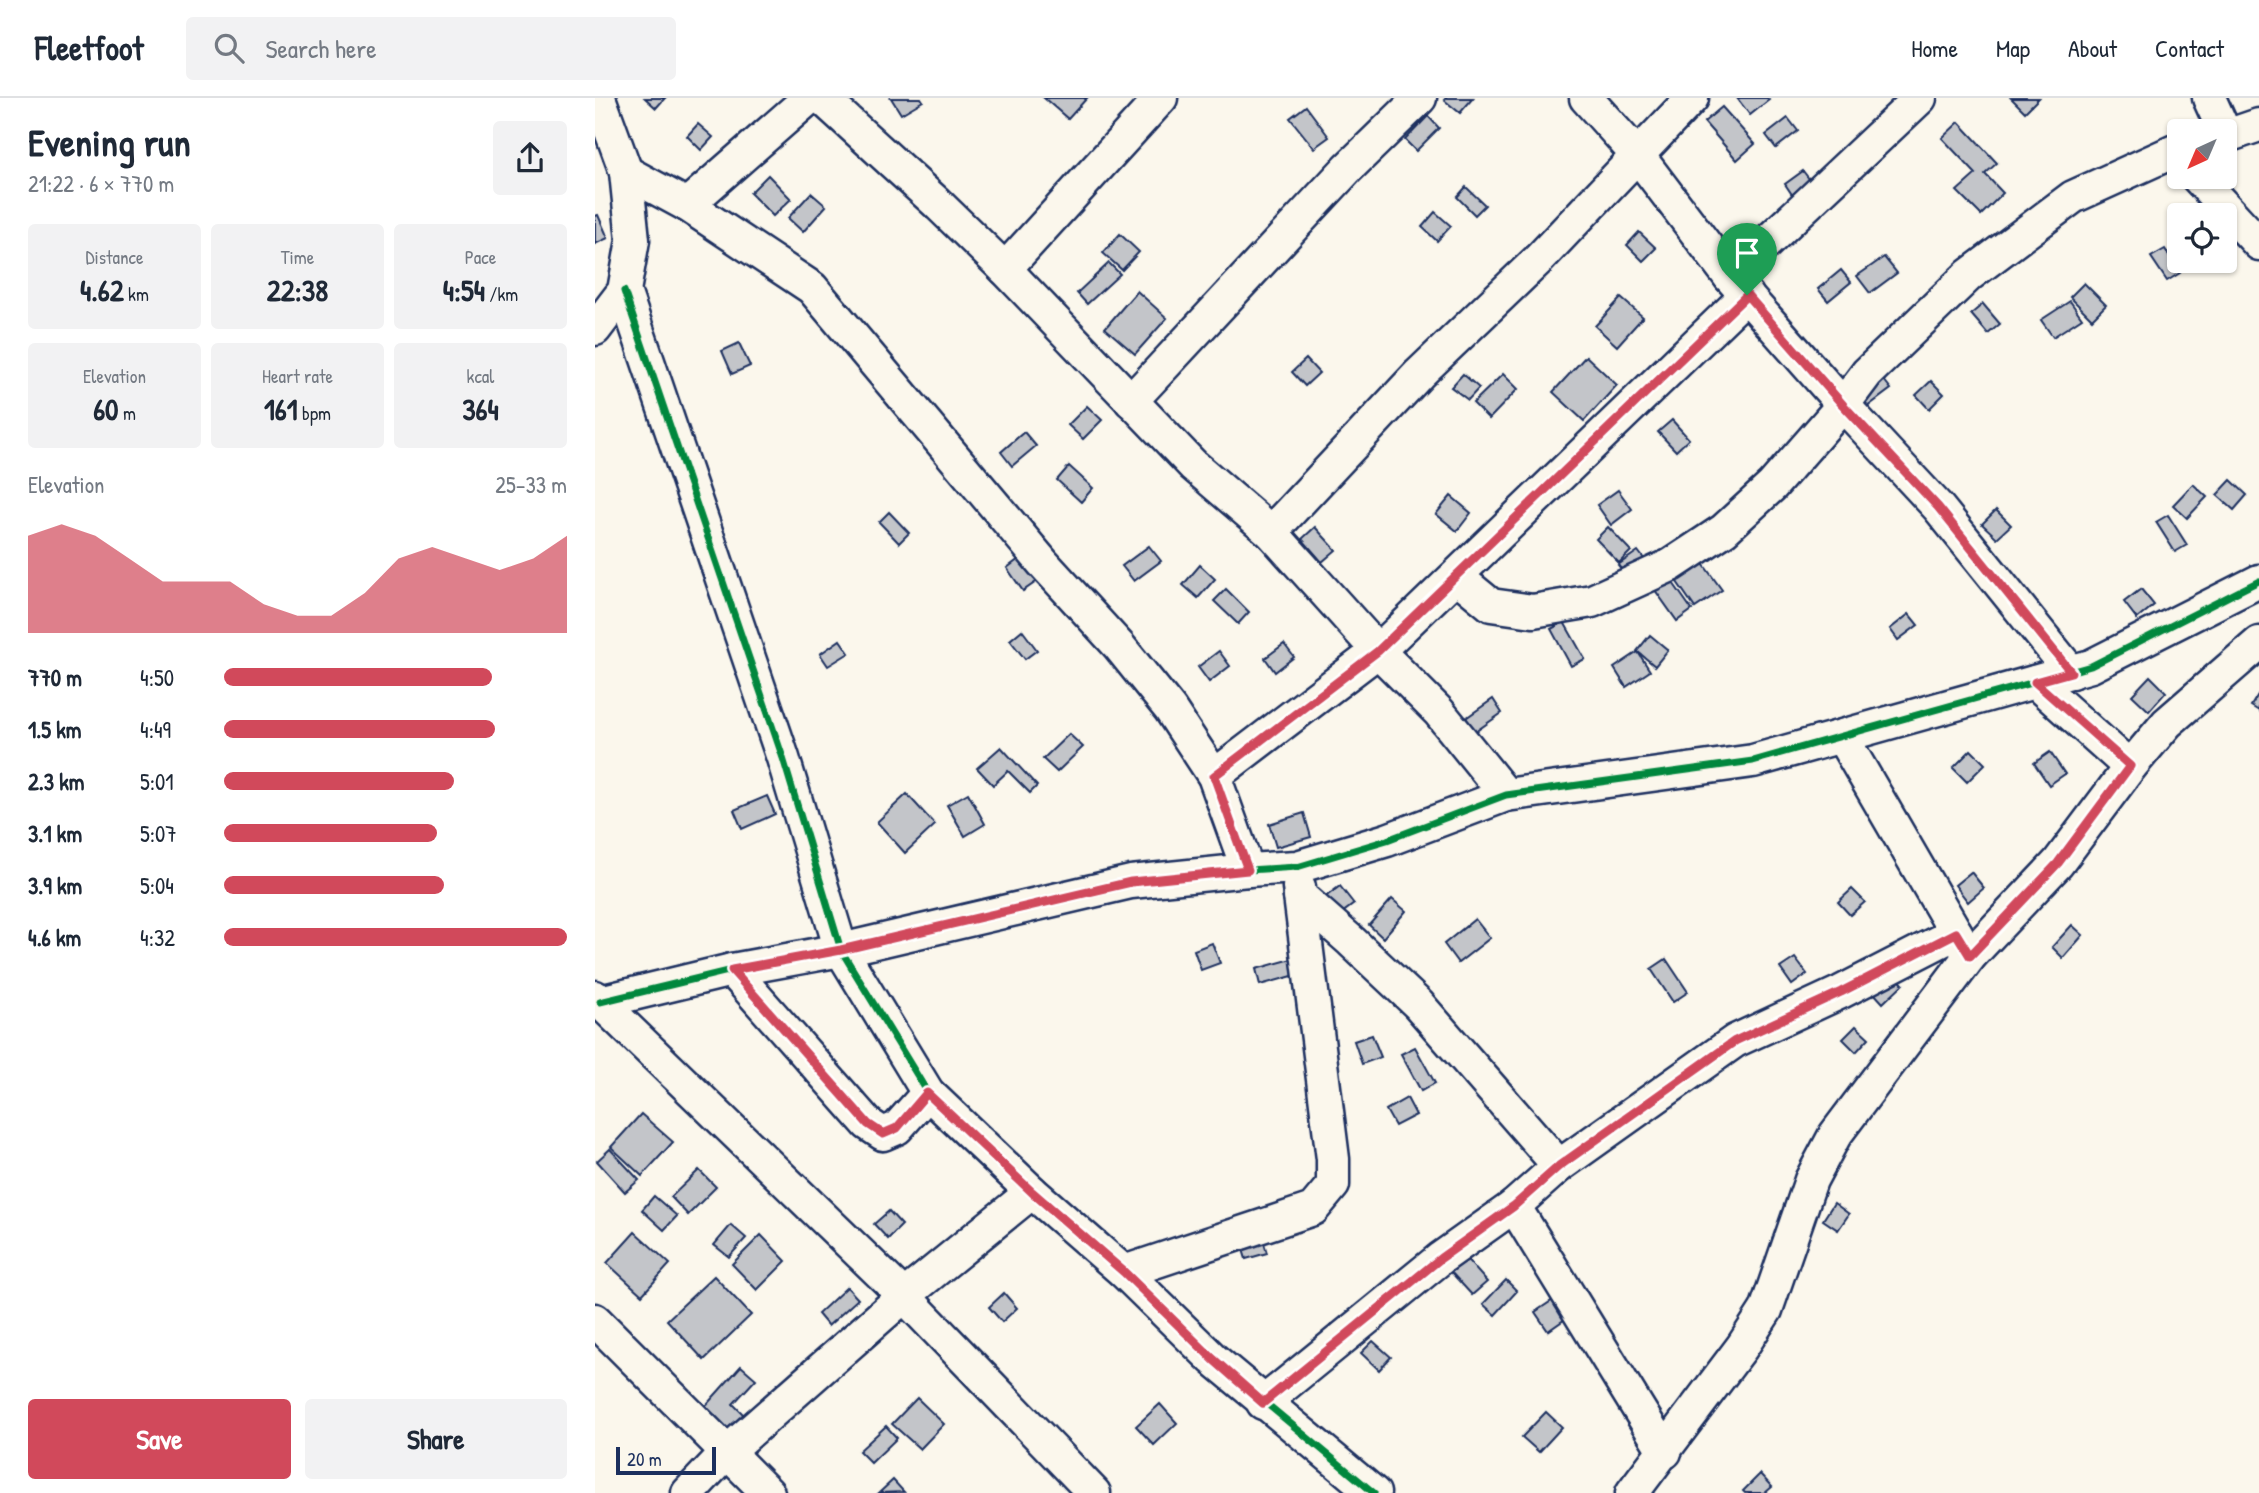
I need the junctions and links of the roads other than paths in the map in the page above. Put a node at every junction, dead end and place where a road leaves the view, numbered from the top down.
1 (599, 98) edge
2 (809, 98) edge
3 (822, 98) edge
4 (1161, 98) edge
5 (1420, 98) edge
6 (1586, 98) edge
7 (1692, 98) edge
8 (1920, 98) edge
9 (2209, 98) edge
10 (2218, 119) edge
11 (2259, 125) edge
12 (2237, 131) edge
13 (2167, 156) edge
14 (1639, 157) junction
15 (626, 172) junction
16 (2208, 189) edge
17 (687, 205) junction
18 (2259, 244) edge
19 (1005, 269) junction
20 (1739, 286) junction
21 (624, 291) junction
22 (595, 329) edge
23 (1132, 401) junction
24 (1843, 405) junction
25 (1271, 532) junction
26 (1457, 577) junction
27 (2259, 581) edge
28 (2259, 643) edge
29 (1378, 651) junction
30 (2071, 672) junction
31 (2035, 682) junction
32 (1842, 737) junction
33 (2130, 766) junction
34 (1214, 776) junction
35 (1506, 794) junction
36 (1248, 870) junction
37 (1298, 882) junction
38 (1963, 944) junction
39 (841, 950) junction
40 (732, 970) junction
41 (597, 1000) edge
42 (927, 1093) junction
43 (1559, 1166) junction
44 (1032, 1192) junction
45 (1514, 1206) junction
46 (1124, 1272) junction
47 (904, 1296) junction
48 (600, 1333) edge
49 (1263, 1403) junction
50 (727, 1452) junction
51 (1665, 1452) junction
52 (688, 1493) edge
53 (768, 1493) edge
54 (1094, 1493) edge
55 (1374, 1493) edge
56 (1632, 1493) edge

1 - 15 street
2 - 17 street
3 - 19 street
4 - 19 street
5 - 23 street
6 - 14 street
7 - 14 street
8 - 20 street
9 - 10 street
11 - 12 street
13 - 24 street
14 - 20 street
14 - 25 street
15 - 17 street
15 - 21 street
16 - 18 street
17 - 34 street
19 - 23 street
20 - 24 street
20 - 26 street
21 - 22 street
21 - 39 street
23 - 25 street
24 - 26 street
24 - 30 street
25 - 29 street
26 - 29 street
27 - 30 street
28 - 33 street
29 - 34 street
29 - 35 street
30 - 31 street
31 - 32 street
31 - 33 street
32 - 35 street
32 - 38 street
33 - 38 street
34 - 36 street
35 - 37 street
36 - 37 street
36 - 39 street
37 - 43 street
37 - 46 street
38 - 43 street
38 - 51 street
39 - 40 street
39 - 42 street
40 - 41 street
40 - 42 street
41 - 47 street
42 - 44 street
43 - 45 street
44 - 46 street
44 - 47 street
45 - 49 street
45 - 51 street
46 - 49 street
47 - 50 street
47 - 54 street
48 - 50 street
49 - 55 street
50 - 52 street
50 - 53 street
51 - 56 street

